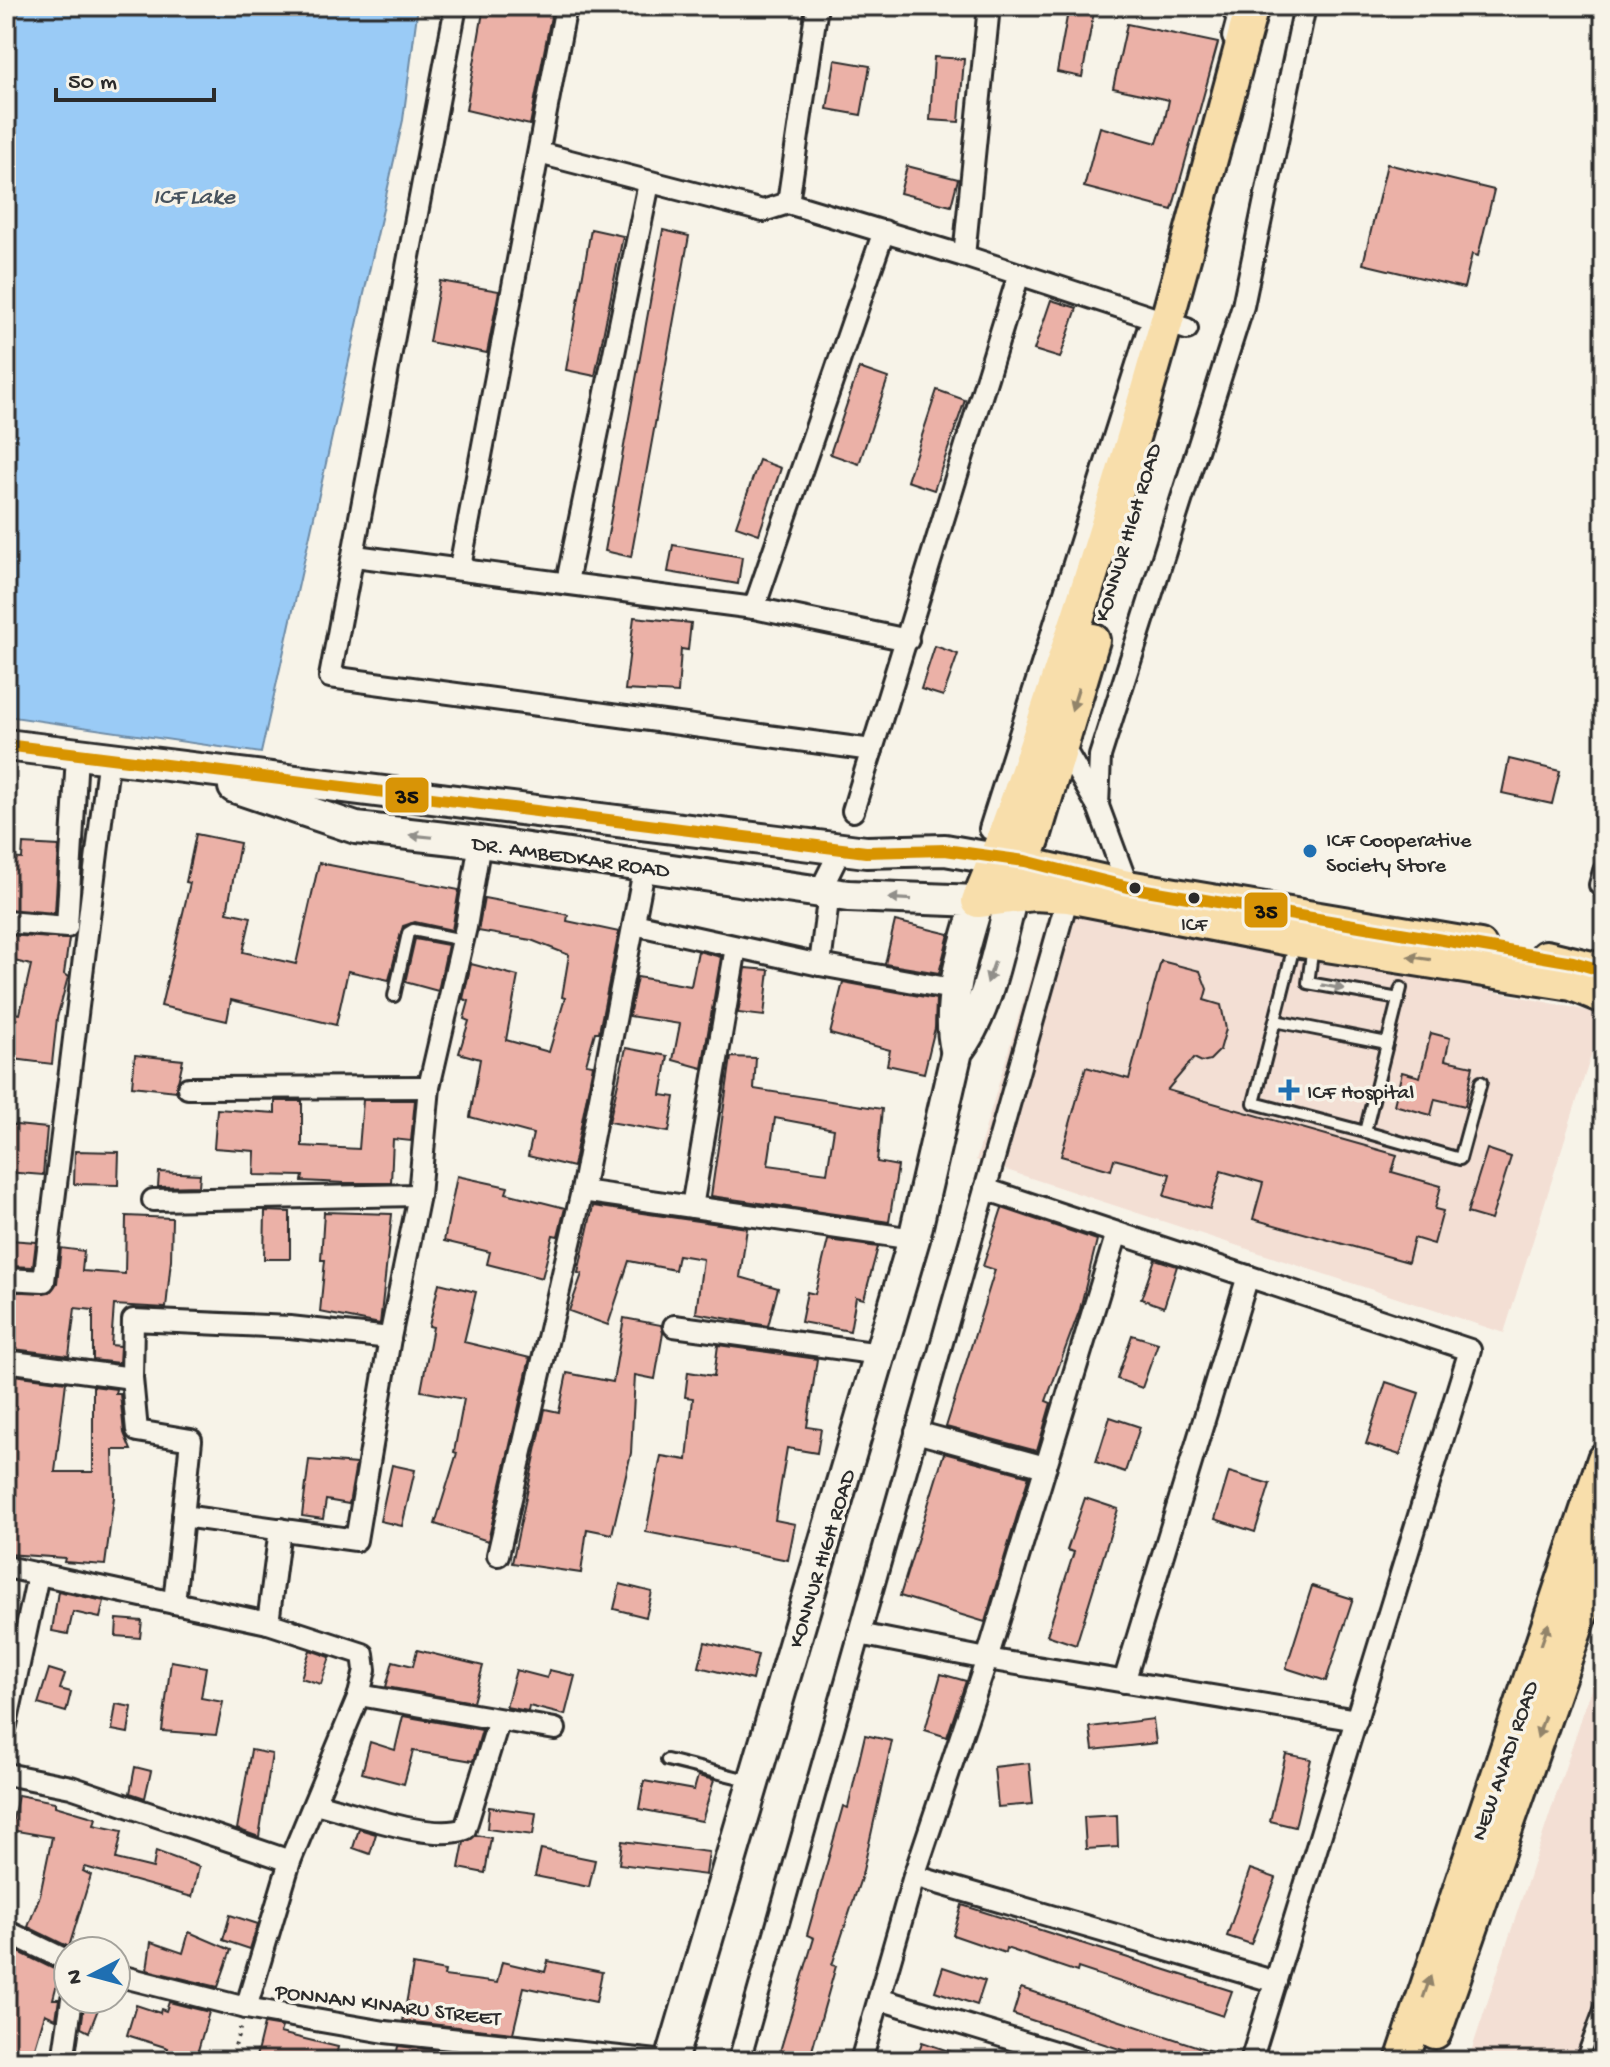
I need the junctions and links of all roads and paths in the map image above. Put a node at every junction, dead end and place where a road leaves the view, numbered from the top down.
1 (456, 6) edge
2 (566, 6) edge
3 (817, 6) edge
4 (989, 6) edge
5 (1230, 6) edge
6 (1252, 6) edge
7 (1275, 6) edge
8 (1305, 6) edge
9 (539, 153) junction
10 (649, 183) junction
11 (788, 203) junction
12 (884, 231) junction
13 (964, 256) junction
14 (1019, 274) junction
15 (1169, 322) junction
16 (355, 556) junction
17 (460, 567) junction
18 (567, 582) junction
19 (754, 608) junction
20 (908, 640) junction
21 (1061, 743) junction
22 (6, 745) edge
23 (872, 750) junction
24 (77, 755) junction
25 (109, 756) junction
26 (172, 766) junction
27 (1098, 806) junction
28 (853, 811) dead end
29 (480, 842) junction
30 (841, 849) junction
31 (1003, 850) junction
32 (645, 865) junction
33 (1128, 887) junction
34 (824, 891) junction
35 (1012, 896) junction
36 (1068, 896) junction
37 (978, 901) junction
38 (6, 922) edge
39 (634, 924) junction
40 (1307, 928) junction
41 (463, 940) junction
42 (736, 947) junction
43 (820, 965) junction
44 (1604, 971) edge
45 (958, 990) junction
46 (394, 996) dead end
47 (1604, 997) edge
48 (1275, 1021) junction
49 (1387, 1043) junction
50 (957, 1051) junction
51 (1481, 1082) dead end
52 (429, 1087) junction
53 (188, 1088) dead end
54 (1365, 1132) junction
55 (985, 1189) junction
56 (582, 1191) junction
57 (419, 1195) junction
58 (153, 1200) dead end
59 (692, 1207) junction
60 (1117, 1233) junction
61 (914, 1239) junction
62 (1248, 1276) junction
63 (6, 1279) edge
64 (674, 1326) dead end
65 (390, 1338) junction
66 (880, 1354) junction
67 (6, 1361) edge
68 (132, 1378) junction
69 (916, 1432) junction
70 (1604, 1459) edge
71 (1045, 1467) junction
72 (183, 1516) junction
73 (280, 1529) junction
74 (1604, 1548) edge
75 (498, 1555) dead end
76 (6, 1567) edge
77 (38, 1575) junction
78 (174, 1603) junction
79 (268, 1623) junction
80 (859, 1634) junction
81 (987, 1659) junction
82 (1124, 1682) junction
83 (359, 1695) junction
84 (499, 1720) junction
85 (1357, 1720) junction
86 (6, 1725) edge
87 (555, 1729) dead end
88 (667, 1760) dead end
89 (6, 1774) edge
90 (753, 1781) junction
91 (315, 1803) junction
92 (290, 1861) junction
93 (914, 1876) junction
94 (6, 1931) edge
95 (52, 1953) edge
96 (132, 1979) edge
97 (1276, 1982) junction
98 (879, 1999) junction
99 (1604, 1999) edge
100 (246, 2008) junction
101 (70, 2015) edge
102 (63, 2061) edge
103 (231, 2061) edge
104 (657, 2061) edge
105 (671, 2061) edge
106 (739, 2061) edge
107 (861, 2061) edge
108 (1084, 2061) edge
109 (1251, 2061) edge
110 (1402, 2061) edge
111 (1425, 2061) edge
112 (1581, 2061) edge

1 - 16 street
2 - 9 street
3 - 11 street
4 - 13 street
5 - 15 street
6 - 15 main road
7 - 15 main road, KONNUR HIGH ROAD
8 - 27 street
9 - 10 street
9 - 17 street
10 - 11 street
10 - 18 street
11 - 12 street
12 - 13 street
12 - 19 street
13 - 14 street
14 - 15 street
14 - 20 street
15 -> 21 main road, KONNUR HIGH ROAD
15 - 31 main road
16 - 17 street
16 - 23 street
17 - 18 street
18 - 19 street
19 - 20 street
20 - 23 street
21 - 27 street
21 - 31 main road, KONNUR HIGH ROAD
22 - 24 main road, DR. AMBEDKAR ROAD
23 - 28 street
24 - 25 main road, DR. AMBEDKAR ROAD
24 - 38 street
25 - 26 main road, DR. AMBEDKAR ROAD
25 - 63 street
29 -> 26 main road, DR. AMBEDKAR ROAD
26 - 30 main road, DR. AMBEDKAR ROAD
27 - 33 street
29 - 32 main road, DR. AMBEDKAR ROAD
29 - 41 street
30 - 31 main road, DR. AMBEDKAR ROAD
30 - 34 street
31 - 33 main road
31 - 35 main road, KONNUR HIGH ROAD
31 - 37 main road
32 - 34 main road, DR. AMBEDKAR ROAD
32 - 39 street
33 - 40 main road
37 -> 34 main road, DR. AMBEDKAR ROAD
34 - 43 street
35 - 36 main road
35 - 37 main road
35 -> 50 main road, KONNUR HIGH ROAD
36 - 40 main road
36 - 55 street
37 - 45 main road, KONNUR HIGH ROAD
39 - 42 street
39 - 56 street
40 - 44 main road
47 -> 40 main road
40 - 48 lane
40 -> 49 lane
41 - 46 lane
41 - 52 street
42 - 43 street
42 - 59 street
43 - 45 street
45 - 50 main road, KONNUR HIGH ROAD
48 - 49 lane
48 - 54 lane
49 - 54 lane
50 - 61 main road, KONNUR HIGH ROAD
51 - 54 lane
52 - 53 street
52 - 57 street
55 - 60 street
55 - 69 street
56 - 59 street
56 - 75 street
57 - 58 street
57 - 65 street
59 - 61 street
60 - 62 street
60 - 71 street
61 - 66 main road, KONNUR HIGH ROAD
62 - 82 street
62 - 85 street
64 - 66 street
65 - 68 street
65 - 73 street
66 - 90 main road, KONNUR HIGH ROAD
67 - 68 street
68 - 72 street
69 - 71 street
69 - 80 street
110 -> 70 main road, NEW AVADI ROAD
71 - 81 street
72 - 73 street
72 - 78 street
73 - 79 street
74 -> 111 main road, NEW AVADI ROAD
76 - 77 street
77 - 78 street
77 - 86 street
78 - 79 street
79 - 83 street
80 - 81 street
80 - 106 street
81 - 82 street
81 - 93 street
82 - 85 street
83 - 84 street
83 - 91 street
84 - 87 street
84 - 91 street
85 - 97 street
88 - 90 lane
89 - 92 street
90 - 105 main road, KONNUR HIGH ROAD
91 - 92 street
92 - 100 street
93 - 97 street
93 - 98 street
94 - 95 street
96 - 100 street, PONNAN KINARU STREET
97 - 109 street
98 - 107 street
98 - 108 street
99 - 112 lane
100 - 103 path
100 - 104 street, PONNAN KINARU STREET
101 - 102 street

